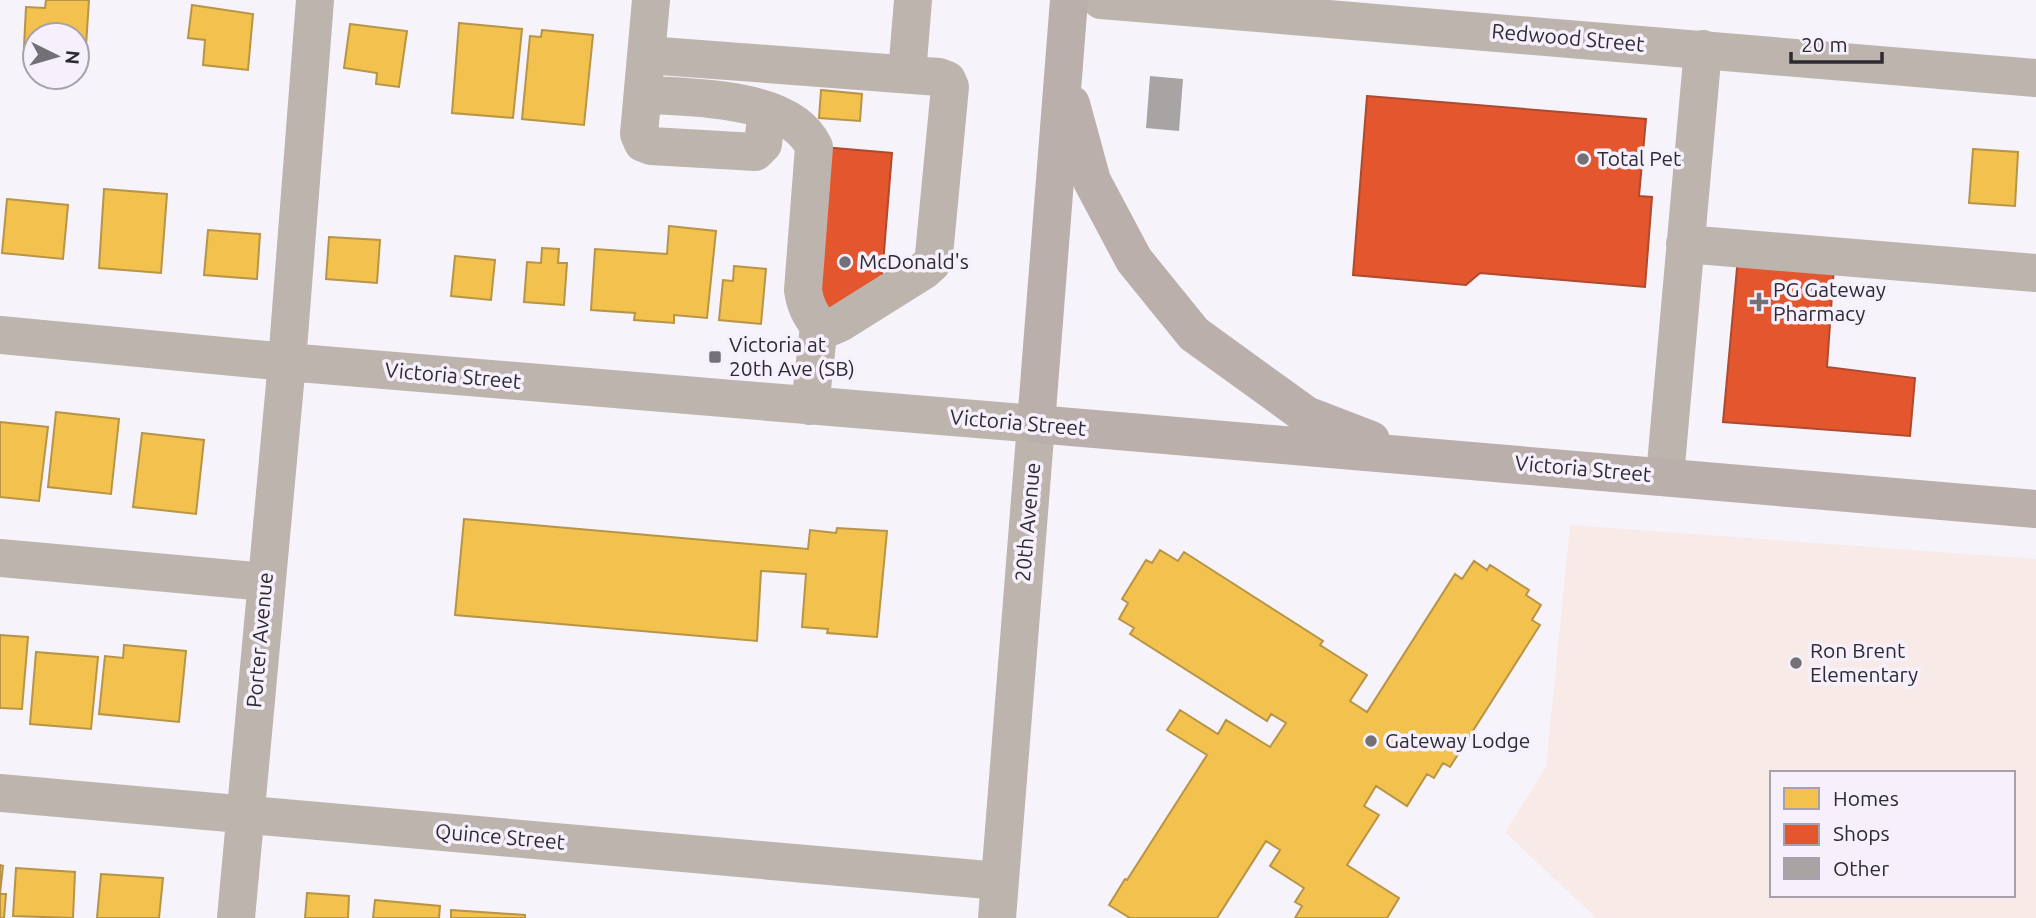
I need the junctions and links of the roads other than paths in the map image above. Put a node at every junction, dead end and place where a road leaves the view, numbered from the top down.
1 (315, 0) edge
2 (651, 0) edge
3 (913, 0) edge
4 (1069, 0) edge
5 (1101, 0) edge
6 (1271, 7) edge
7 (1703, 49) junction
8 (647, 55) junction
9 (907, 74) junction
10 (1064, 77) junction
11 (2036, 78) edge
12 (642, 106) junction
13 (773, 121) junction
14 (1685, 244) junction
15 (2036, 273) edge
16 (819, 326) junction
17 (0, 335) edge
18 (287, 362) junction
19 (810, 405) junction
20 (1036, 424) junction
21 (1412, 455) junction
22 (1665, 476) junction
23 (2036, 509) edge
24 (0, 558) edge
25 (266, 582) junction
26 (0, 793) edge
27 (244, 815) junction
28 (998, 900) edge
29 (236, 918) edge

1 - 18 street, Porter Avenue
2 - 8 street
3 - 9 street
4 - 10 highway, 20th Avenue
5 - 6 street, Redwood Street
6 - 7 street, Redwood Street
7 - 11 street, Redwood Street
7 - 14 street
8 - 9 street
8 - 12 street
9 - 16 street
10 - 20 highway, 20th Avenue
10 - 21 highway
12 - 13 street
12 - 13 street
13 - 16 street
14 - 15 street
14 - 22 street
16 - 19 street
17 - 18 street, Victoria Street
18 - 19 street, Victoria Street
18 - 25 street, Porter Avenue
19 - 20 street, Victoria Street
20 - 21 highway, Victoria Street
20 - 28 street, 20th Avenue
21 - 22 highway, Victoria Street
22 - 23 highway, Victoria Street
24 - 25 street
25 - 27 street, Porter Avenue
26 - 27 street, Quince Street
27 - 28 street, Quince Street
27 - 29 street, Porter Avenue

